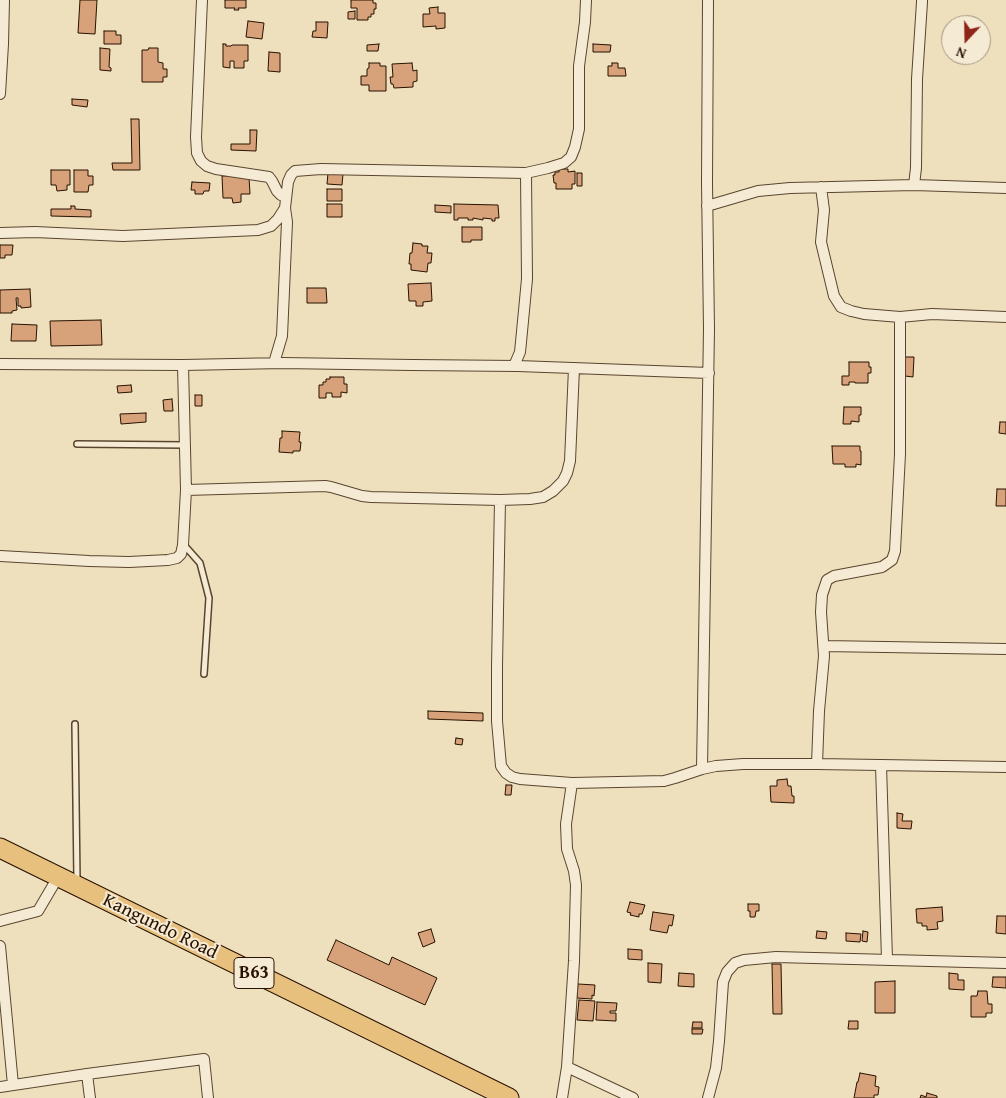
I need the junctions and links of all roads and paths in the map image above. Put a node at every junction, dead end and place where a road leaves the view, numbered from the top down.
1 (4, 0) edge
2 (202, 0) edge
3 (586, 0) edge
4 (708, 0) edge
5 (922, 0) edge
6 (0, 94) edge
7 (526, 173) junction
8 (914, 185) junction
9 (821, 187) junction
10 (1006, 188) edge
11 (286, 202) junction
12 (707, 206) junction
13 (0, 232) edge
14 (900, 317) junction
15 (1006, 318) edge
16 (274, 363) junction
17 (0, 364) edge
18 (183, 365) junction
19 (514, 366) junction
20 (574, 368) junction
21 (709, 373) junction
22 (77, 444) dead end
23 (185, 445) junction
24 (186, 490) junction
25 (500, 500) junction
26 (183, 545) junction
27 (0, 556) edge
28 (824, 646) junction
29 (1006, 649) edge
30 (204, 674) dead end
31 (74, 724) dead end
32 (816, 764) junction
33 (881, 765) junction
34 (1006, 767) edge
35 (702, 769) junction
36 (572, 782) junction
37 (0, 848) edge
38 (58, 877) junction
39 (77, 886) junction
40 (0, 921) edge
41 (0, 946) edge
42 (887, 960) junction
43 (1006, 964) edge
44 (566, 1067) junction
45 (87, 1074) junction
46 (13, 1085) junction
47 (0, 1087) edge
48 (90, 1098) edge
49 (208, 1098) edge
50 (509, 1098) edge
51 (562, 1098) edge
52 (633, 1098) edge
53 (708, 1098) edge

1 - 6 street
2 - 11 street
3 - 7 street
4 - 12 street
5 - 8 street
7 - 11 street
7 - 19 street
8 - 9 street
8 - 10 street
9 - 12 street
9 - 14 street
11 - 13 street
11 - 16 street
12 - 21 street
14 - 15 street
14 - 28 street
16 - 18 street
16 - 19 street
17 - 18 street
18 - 23 street
19 - 20 street
20 - 21 street
20 - 25 street
21 - 35 street
22 - 23 lane
23 - 24 street
24 - 25 street
24 - 26 street
25 - 36 street
26 - 27 street
26 - 30 lane
28 - 29 street
28 - 32 street
31 - 39 lane
32 - 33 street
32 - 35 street
33 - 34 street
33 - 42 street
35 - 36 street
36 - 44 street
37 - 38 highway, Kangundo Road / B63
38 - 39 highway, Kangundo Road / B63
38 - 40 street
39 - 50 highway, Kangundo Road / B63
41 - 46 street
42 - 43 street
42 - 53 street
44 - 51 street
44 - 52 street
45 - 46 street
45 - 48 street
45 - 49 street
46 - 47 street

